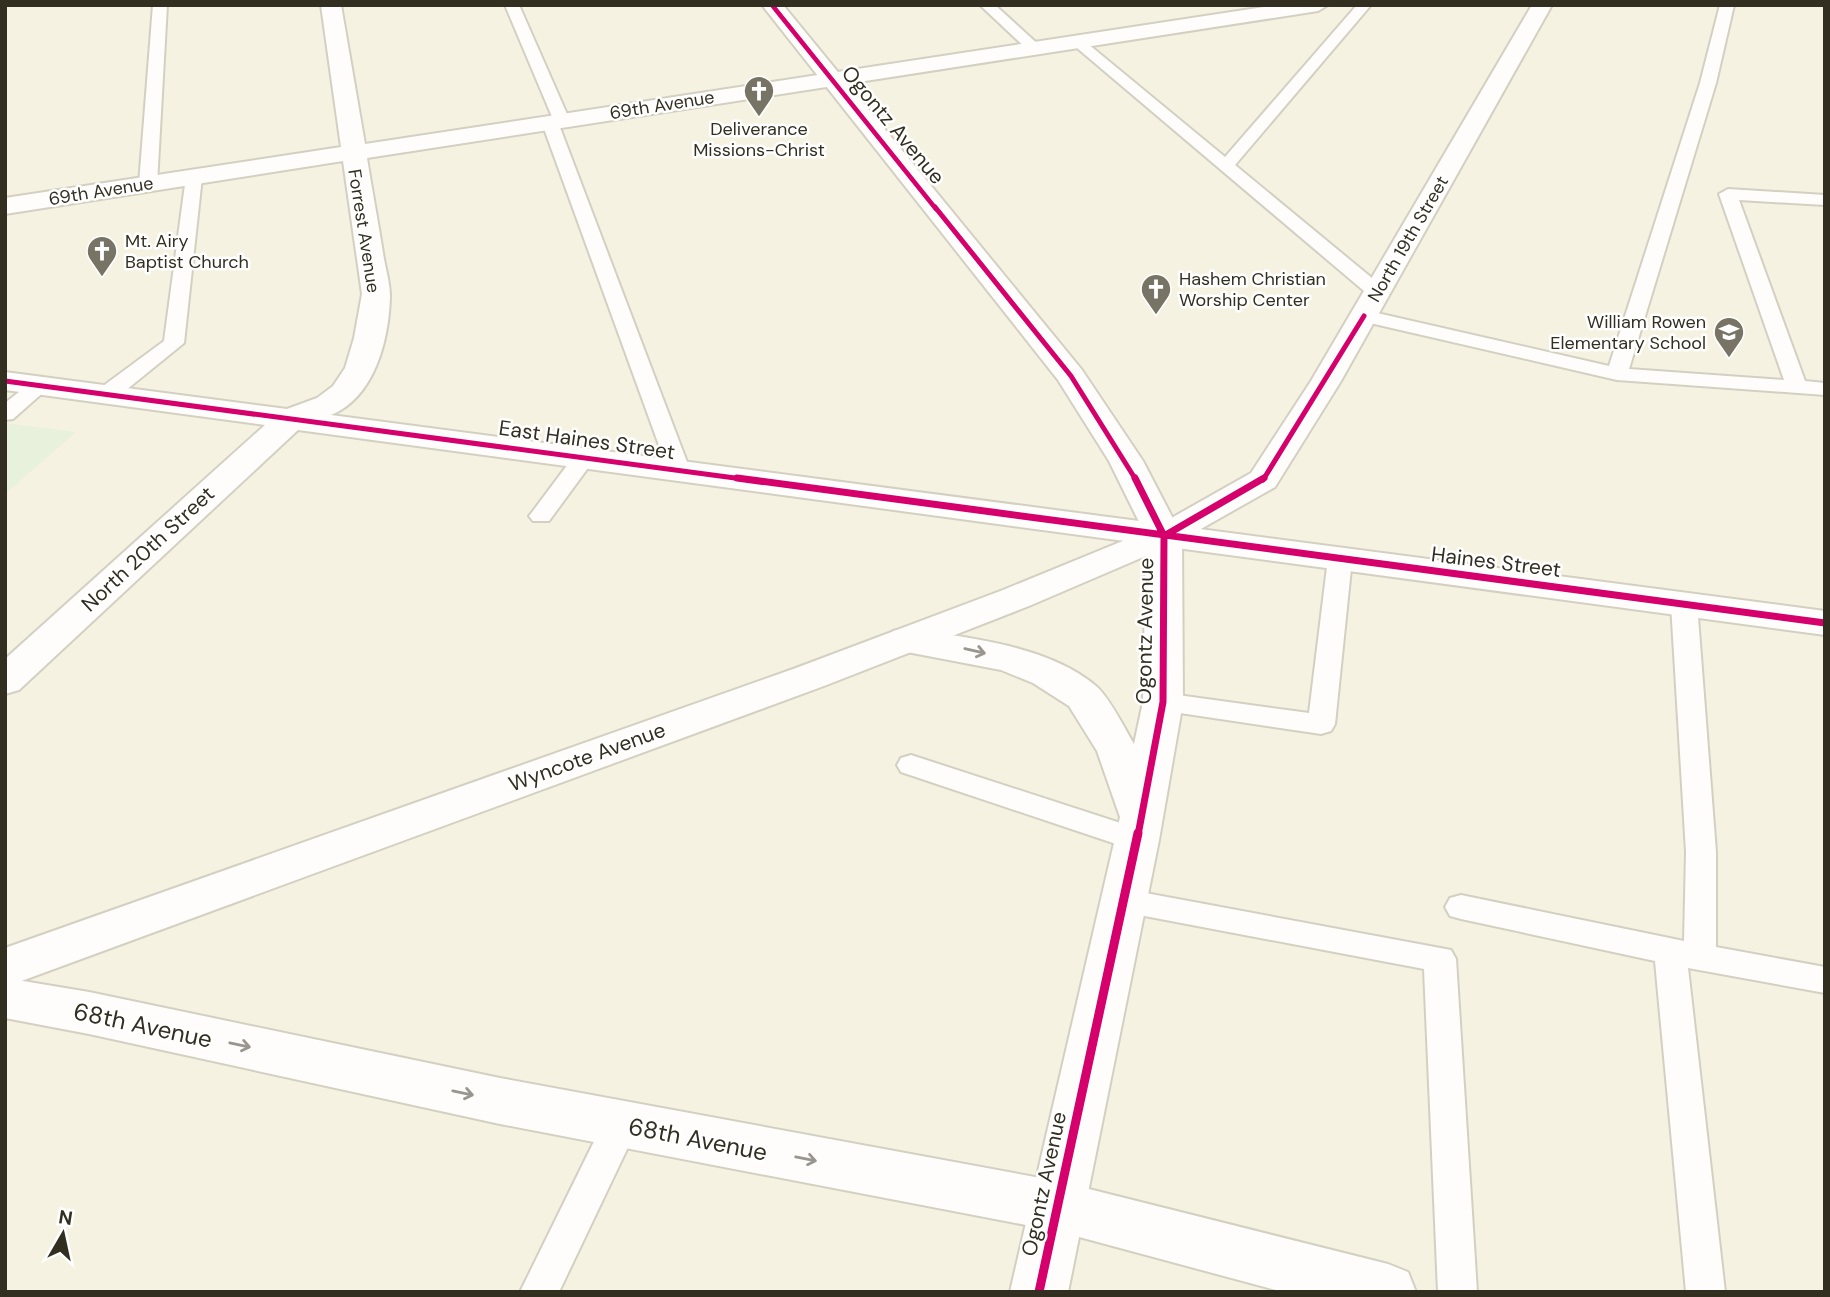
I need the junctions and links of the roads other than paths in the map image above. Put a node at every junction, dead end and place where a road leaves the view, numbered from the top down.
1 (160, 5) edge
2 (331, 5) edge
3 (512, 5) edge
4 (772, 5) edge
5 (987, 5) edge
6 (1318, 5) edge
7 (1364, 5) edge
8 (1542, 5) edge
9 (1727, 5) edge
10 (1077, 42) junction
11 (1035, 49) junction
12 (832, 80) junction
13 (556, 122) junction
14 (352, 153) junction
15 (1226, 166) junction
16 (194, 177) junction
17 (148, 184) junction
18 (1825, 200) edge
19 (5, 206) edge
20 (1370, 304) junction
21 (1617, 374) junction
22 (5, 381) edge
23 (40, 385) junction
24 (1797, 387) junction
25 (1825, 389) edge
26 (107, 394) junction
27 (5, 414) edge
28 (292, 418) junction
29 (584, 457) junction
30 (679, 470) junction
31 (541, 516) dead end
32 (1164, 536) junction
33 (1340, 559) junction
34 (1684, 604) junction
35 (1825, 623) edge
36 (907, 640) junction
37 (13, 666) edge
38 (1163, 702) junction
39 (911, 765) dead end
40 (1139, 829) junction
41 (1124, 901) junction
42 (1461, 907) dead end
43 (1685, 955) junction
44 (5, 968) edge
45 (1825, 980) edge
46 (5, 998) edge
47 (621, 1124) junction
48 (1058, 1206) junction
49 (1328, 1284) edge
50 (539, 1292) edge
51 (1039, 1292) edge
52 (1388, 1292) edge
53 (1458, 1292) edge
54 (1706, 1292) edge

1 - 17 lane
2 - 14 street, Forrest Avenue
3 - 13 lane
4 - 12 street, Ogontz Avenue
5 - 11 lane
6 - 10 street, 69th Avenue
7 - 15 lane
8 - 20 street, North 19th Street
9 - 21 lane
10 - 11 street, 69th Avenue
10 - 15 lane
11 - 12 street, 69th Avenue
12 - 13 street, 69th Avenue
12 - 32 street, Ogontz Avenue
13 - 14 street, 69th Avenue
13 - 30 lane
14 - 16 street, 69th Avenue
14 - 28 street, Forrest Avenue
15 - 20 lane
16 - 17 street, 69th Avenue
16 - 26 lane
17 - 19 street, 69th Avenue
18 - 24 lane
20 - 21 lane
20 - 32 street, North 19th Street
21 - 24 lane
22 - 23 street, East Haines Street
23 - 26 street, East Haines Street
23 - 27 lane
24 - 25 lane
26 - 28 street, East Haines Street
28 - 29 street, East Haines Street
28 - 37 street, North 20th Street
29 - 30 street, East Haines Street
29 - 31 lane
30 - 32 street, East Haines Street
32 - 33 street, Haines Street
32 - 36 street, Wyncote Avenue
32 - 38 street, Ogontz Avenue
33 - 34 street, Haines Street
33 - 38 lane
34 - 35 street, Haines Street
34 - 43 lane
36 -> 40 street
36 - 44 street, Wyncote Avenue
38 - 40 street, Ogontz Avenue
39 - 40 lane
40 - 41 street, Ogontz Avenue
41 - 48 street, Ogontz Avenue
41 - 53 lane
42 - 43 lane
43 - 45 lane
43 - 54 lane
46 -> 47 street, 68th Avenue
47 -> 48 street, 68th Avenue
47 - 50 lane
48 - 49 street, 68th Avenue
48 - 51 street, Ogontz Avenue
49 - 52 street, 68th Avenue

